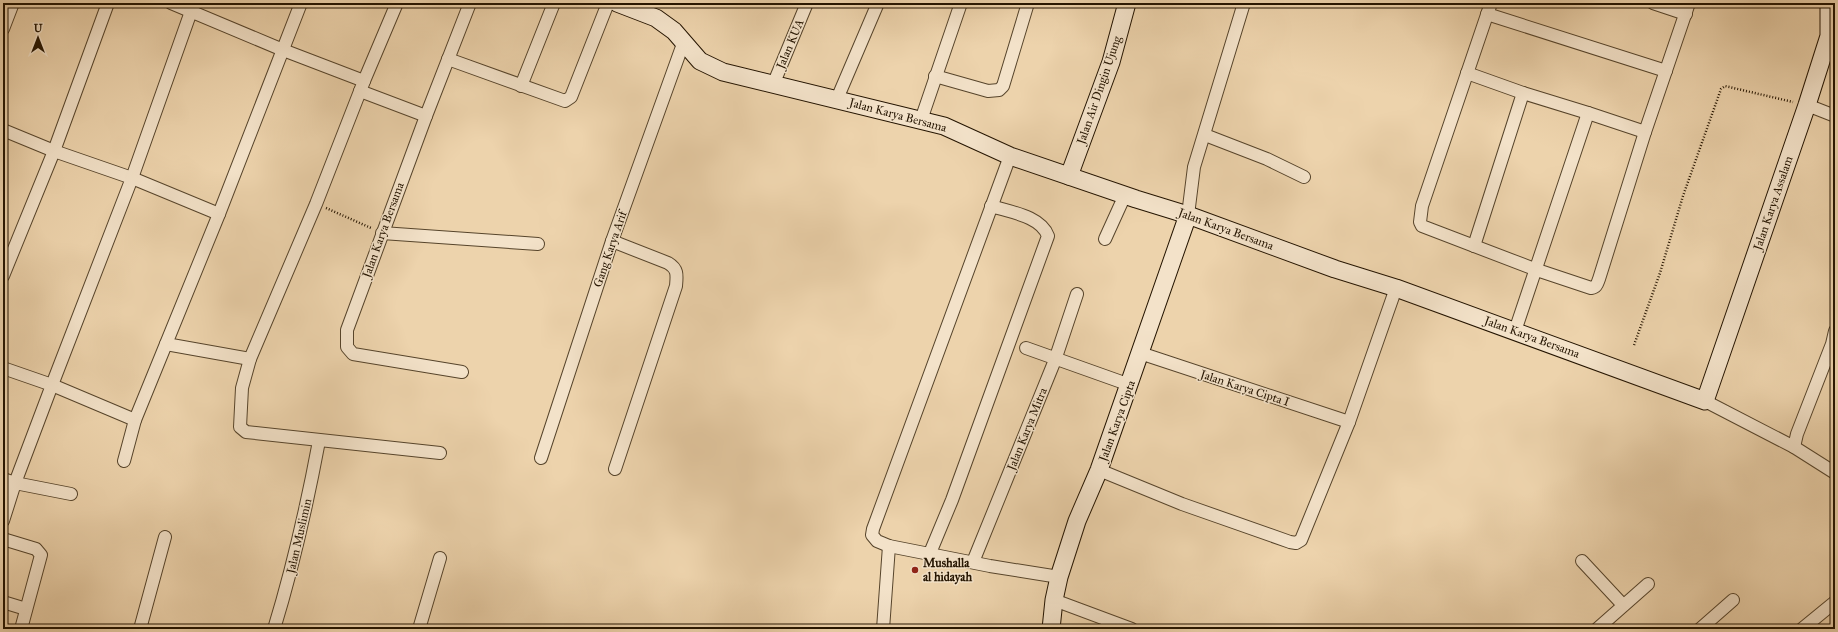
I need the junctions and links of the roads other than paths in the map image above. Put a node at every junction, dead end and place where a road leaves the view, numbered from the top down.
1 (13, 3) edge
2 (108, 3) edge
3 (171, 3) edge
4 (301, 3) edge
5 (397, 3) edge
6 (470, 3) edge
7 (554, 3) edge
8 (608, 3) edge
9 (618, 3) edge
10 (807, 3) edge
11 (878, 3) edge
12 (961, 3) edge
13 (1028, 3) edge
14 (1127, 3) edge
15 (1244, 3) edge
16 (1653, 3) edge
17 (1829, 3) edge
18 (192, 7) edge
19 (1688, 8) edge
20 (1489, 9) edge
21 (3, 29) edge
22 (684, 41) junction
23 (283, 50) junction
24 (448, 59) junction
25 (1666, 71) junction
26 (1467, 73) junction
27 (935, 76) junction
28 (773, 85) junction
29 (362, 86) junction
30 (521, 86) junction
31 (1523, 93) junction
32 (838, 99) junction
33 (1807, 105) junction
34 (1588, 113) junction
35 (426, 116) junction
36 (1835, 116) edge
37 (921, 120) junction
38 (3, 130) edge
39 (1645, 132) junction
40 (1205, 135) junction
41 (54, 151) junction
42 (1010, 156) junction
43 (1069, 176) junction
44 (1304, 177) dead end
45 (132, 178) junction
46 (1125, 195) junction
47 (991, 206) junction
48 (219, 214) junction
49 (1188, 215) junction
50 (382, 233) junction
51 (1105, 239) dead end
52 (612, 241) junction
53 (538, 244) dead end
54 (1474, 246) junction
55 (1536, 270) junction
56 (3, 276) edge
57 (1396, 288) junction
58 (1077, 294) dead end
59 (1515, 331) junction
60 (1835, 331) edge
61 (166, 344) junction
62 (1026, 348) dead end
63 (1140, 353) junction
64 (250, 359) junction
65 (1055, 360) junction
66 (3, 368) edge
67 (462, 372) dead end
68 (52, 385) junction
69 (1130, 385) junction
70 (1705, 401) junction
71 (135, 420) junction
72 (1350, 422) junction
73 (319, 441) junction
74 (1794, 447) junction
75 (440, 453) dead end
76 (541, 458) dead end
77 (124, 461) dead end
78 (615, 469) dead end
79 (1099, 470) junction
80 (1835, 473) edge
81 (3, 479) edge
82 (15, 483) junction
83 (71, 494) dead end
84 (3, 521) edge
85 (165, 537) dead end
86 (3, 539) edge
87 (889, 546) junction
88 (930, 553) junction
89 (440, 558) dead end
90 (1582, 561) dead end
91 (973, 562) junction
92 (1059, 577) junction
93 (1648, 584) dead end
94 (1054, 600) junction
95 (1733, 600) dead end
96 (3, 602) edge
97 (1835, 602) edge
98 (1623, 605) junction
99 (26, 609) junction
100 (21, 629) edge
101 (140, 629) edge
102 (274, 629) edge
103 (419, 629) edge
104 (883, 629) edge
105 (1051, 629) edge
106 (1132, 629) edge
107 (1597, 629) edge
108 (1700, 629) edge
109 (1802, 629) edge

1 - 21 street
2 - 41 street
3 - 18 street
4 - 23 street
5 - 29 street
6 - 24 street, Jalan Karya Bersama
7 - 30 street
8 - 30 street
9 - 22 street, Jalan Karya Bersama
10 - 28 street, Jalan KUA
11 - 32 street
12 - 27 street
13 - 27 street
14 - 43 street, Jalan Air Dingin Ujung
15 - 40 street
16 - 19 street
17 - 33 street, Jalan Karya Assalam
18 - 23 street
18 - 45 street
19 - 25 street
20 - 25 street
20 - 26 street
22 - 28 street, Jalan Karya Bersama
22 - 52 street, Gang Karya Arif
23 - 29 street
23 - 48 street
24 - 30 street
24 - 35 street, Jalan Karya Bersama
25 - 39 street
26 - 31 street
26 - 54 street
27 - 37 street
28 - 32 street, Jalan Karya Bersama
29 - 35 street
29 - 64 street
31 - 34 street
31 - 54 street
32 - 37 street, Jalan Karya Bersama
33 - 36 street
33 - 70 street, Jalan Karya Assalam
34 - 39 street
34 - 55 street
35 - 50 street, Jalan Karya Bersama
37 - 42 street, Jalan Karya Bersama
38 - 41 street
39 - 55 street
40 - 44 street
40 - 49 street
41 - 45 street
41 - 56 street
42 - 43 street, Jalan Karya Bersama
42 - 47 street
43 - 46 street, Jalan Karya Bersama
45 - 48 street
45 - 68 street
46 - 49 street, Jalan Karya Bersama
46 - 51 street
47 - 87 street
47 - 88 street
48 - 61 street
49 - 57 street, Jalan Karya Bersama
49 - 63 street, Jalan Karya Cipta
50 - 53 street
50 - 67 street, Jalan Karya Bersama
52 - 76 street, Gang Karya Arif
52 - 78 street
54 - 55 street
55 - 59 street
57 - 59 street, Jalan Karya Bersama
57 - 72 street
58 - 65 street, Jalan Karya Mitra
59 - 70 street, Jalan Karya Bersama
60 - 74 street
61 - 64 street
61 - 71 street
62 - 65 street
63 - 69 street, Jalan Karya Cipta
63 - 72 street, Jalan Karya Cipta I
64 - 73 street
65 - 69 street
65 - 91 street, Jalan Karya Mitra
66 - 68 street
68 - 71 street
68 - 82 street
69 - 79 street, Jalan Karya Cipta
70 - 74 street, Jalan Karya Bersama
71 - 77 street
72 - 79 street
73 - 75 street
73 - 102 street, Jalan Muslimin
74 - 80 street, Jalan Karya Bersama
79 - 92 street, Jalan Karya Cipta
81 - 82 street
82 - 83 street
82 - 84 street
85 - 101 street
86 - 99 street
87 - 88 street
87 - 104 street
88 - 91 street
89 - 103 street
90 - 98 street
91 - 92 street
92 - 94 street, Jalan Karya Cipta
93 - 98 street
94 - 105 street, Jalan Karya Cipta
94 - 106 street
95 - 108 street
96 - 99 street
97 - 109 street
98 - 107 street
99 - 100 street

